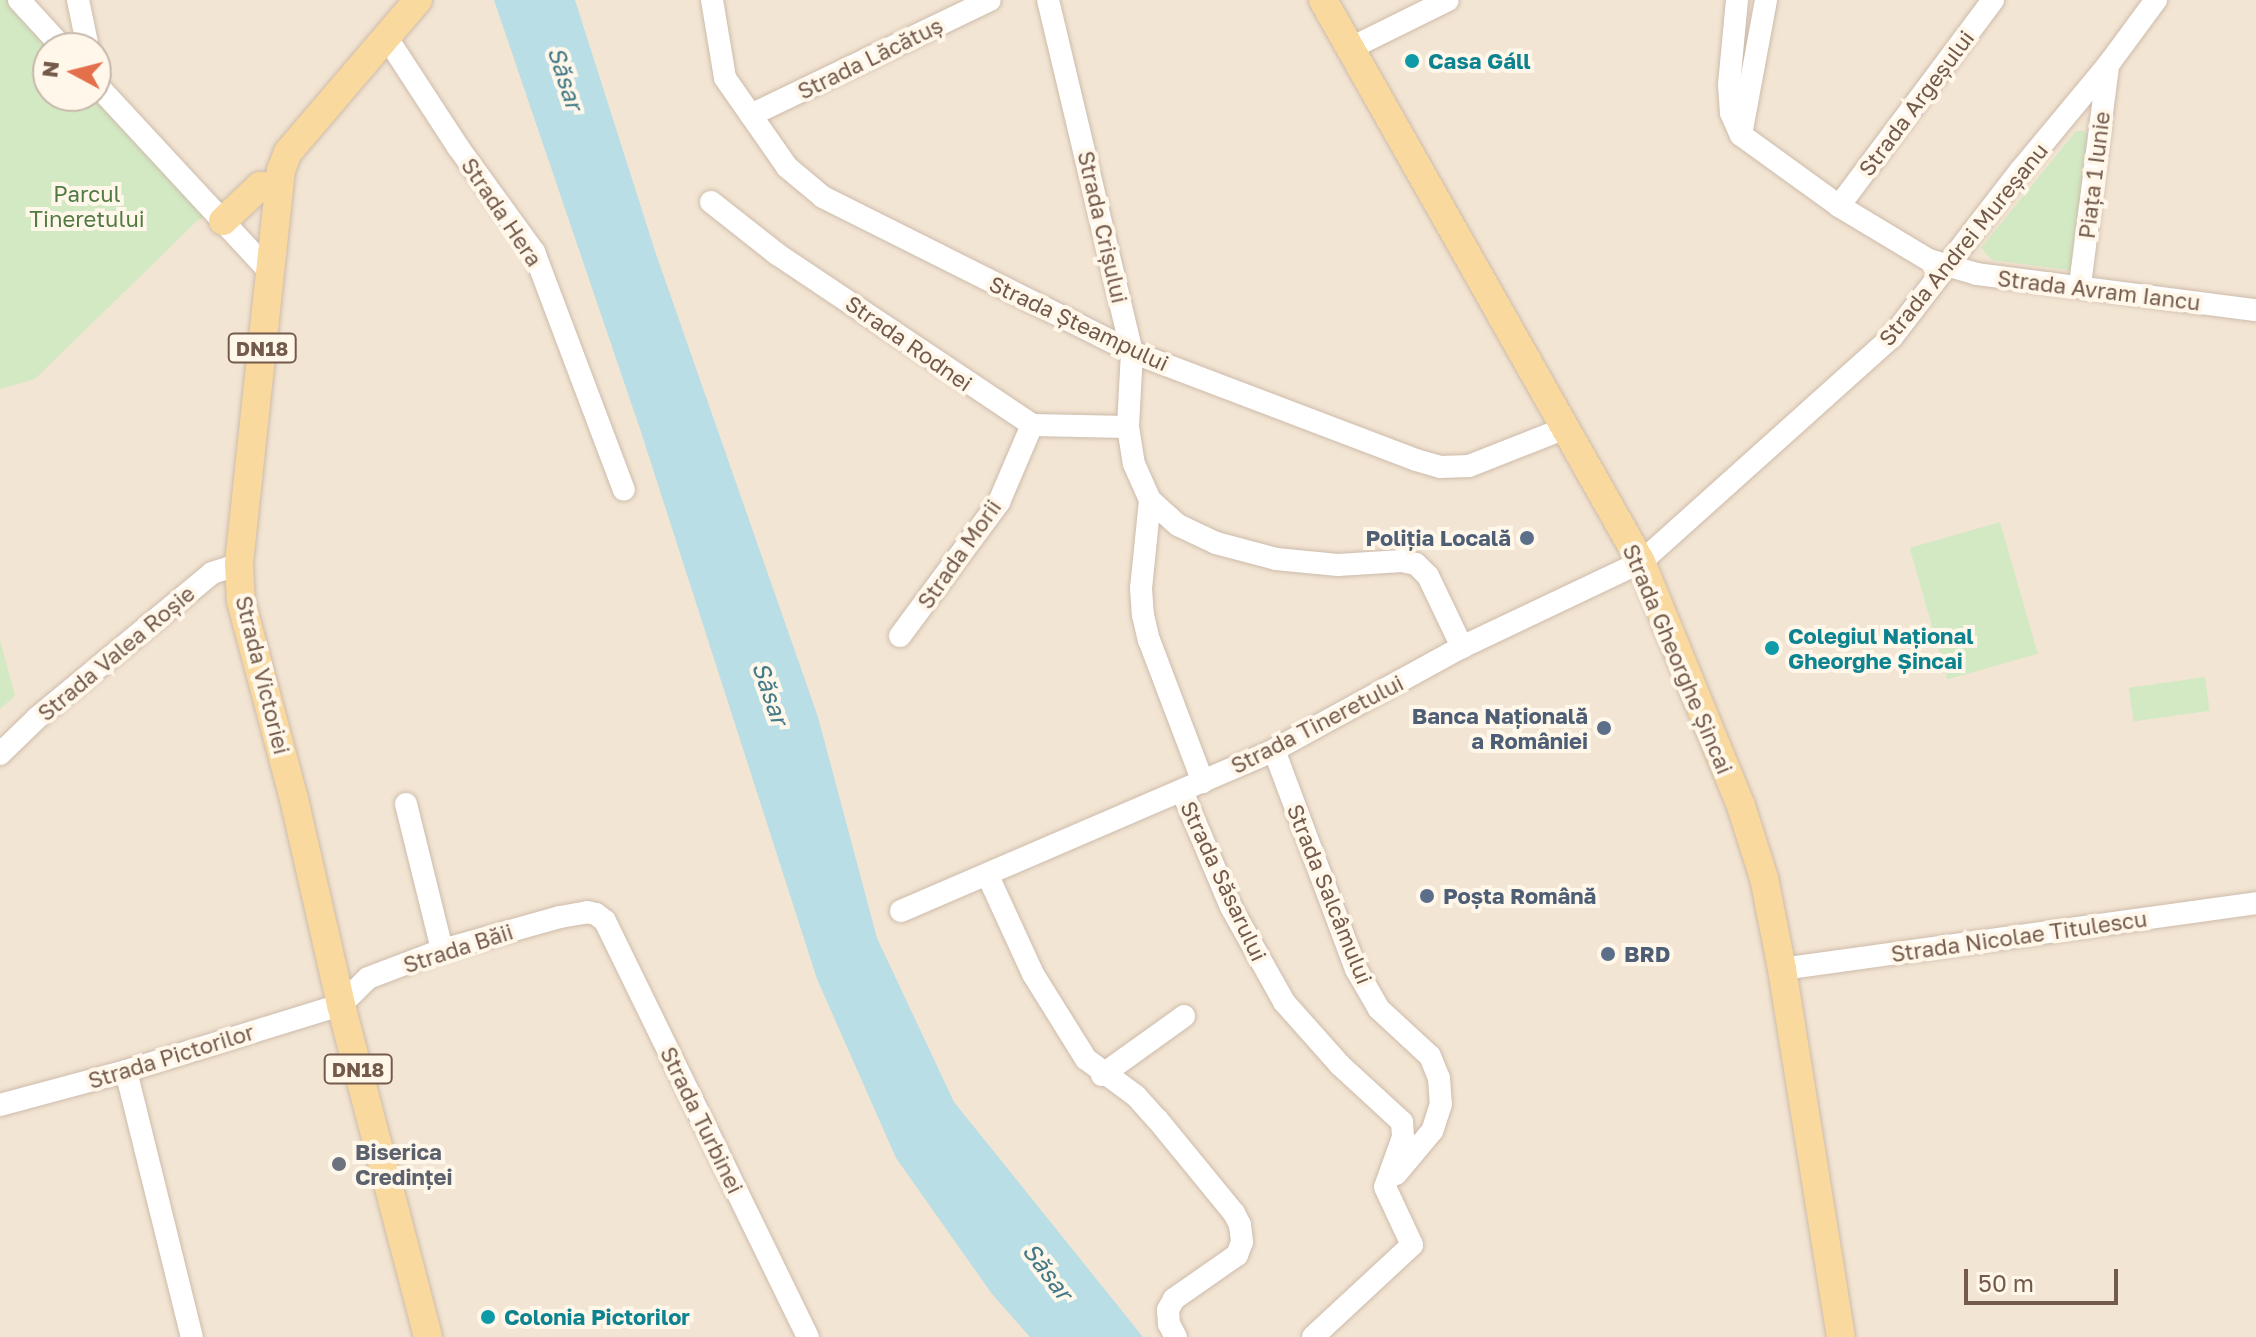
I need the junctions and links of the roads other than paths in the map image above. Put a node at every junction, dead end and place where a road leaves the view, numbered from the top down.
1 (19, 0) edge
2 (78, 0) edge
3 (418, 0) edge
4 (712, 0) edge
5 (990, 0) edge
6 (1048, 0) edge
7 (1323, 0) edge
8 (1448, 0) edge
9 (1737, 0) edge
10 (1766, 0) edge
11 (1993, 0) edge
12 (2156, 0) edge
13 (48, 32) edge
14 (85, 32) edge
15 (387, 38) junction
16 (1349, 49) junction
17 (2108, 65) junction
18 (1740, 84) junction
19 (112, 101) edge
20 (751, 115) junction
21 (278, 187) junction
22 (711, 202) dead end
23 (1839, 206) junction
24 (223, 221) junction
25 (1947, 267) junction
26 (270, 272) junction
27 (2080, 285) junction
28 (2256, 310) edge
29 (1132, 352) junction
30 (1032, 425) junction
31 (1128, 427) junction
32 (1563, 429) junction
33 (624, 490) dead end
34 (1150, 500) junction
35 (1641, 562) junction
36 (239, 564) junction
37 (900, 636) dead end
38 (1462, 647) junction
39 (1274, 750) junction
40 (0, 754) edge
41 (1203, 782) junction
42 (1182, 791) junction
43 (406, 804) dead end
44 (988, 876) junction
45 (2256, 903) edge
46 (901, 911) dead end
47 (587, 912) joint
48 (442, 950) junction
49 (1782, 969) junction
50 (341, 1005) junction
51 (1184, 1016) dead end
52 (126, 1071) junction
53 (1102, 1075) junction
54 (0, 1105) edge
55 (1385, 1187) junction
56 (192, 1337) edge
57 (428, 1337) edge
58 (808, 1337) edge
59 (1176, 1337) edge
60 (1313, 1337) edge
61 (1841, 1337) edge

1 - 13 street
2 - 14 street
3 - 15 main road, Strada Victoriei / DN18
4 - 20 street, Strada Șteampului
5 - 20 street, Strada Lăcătuș
6 - 29 street, Strada Crișului
7 - 16 main road, Strada Gheorghe Șincai
8 - 16 street
9 - 18 street
10 - 18 street
11 - 23 street, Strada Argeșului
12 - 17 street, Strada Andrei Mureșanu
15 - 21 main road, Strada Victoriei / DN18
15 - 33 street, Strada Hera
16 - 32 main road, Strada Gheorghe Șincai
17 - 25 street, Strada Andrei Mureșanu
17 - 27 street, Piața 1 Iunie
18 - 23 street, Strada Avram Iancu
19 - 24 street
20 - 29 street, Strada Șteampului
21 - 24 main road
21 - 26 main road, Strada Victoriei / DN18
22 - 30 street, Strada Rodnei
23 - 25 street, Strada Avram Iancu
24 - 26 street
25 - 27 street, Strada Avram Iancu
25 - 35 street, Strada Andrei Mureșanu
26 - 36 main road, Strada Victoriei / DN18
27 - 28 street, Strada Avram Iancu
29 - 31 street, Strada Crișului
29 - 32 street, Strada Șteampului
30 - 31 street
30 - 37 street, Strada Morii
31 - 34 street, Strada Crișului
32 - 35 main road, Strada Gheorghe Șincai
34 - 38 street
34 - 41 street
35 - 38 street, Strada Tineretului
35 - 49 main road, Strada Gheorghe Șincai
36 - 40 street, Strada Valea Roșie
36 - 50 main road, Strada Victoriei / DN18
38 - 39 street, Strada Tineretului
39 - 41 street, Strada Tineretului
39 - 55 street, Strada Salcâmului
41 - 42 street, Strada Tineretului
42 - 44 street, Strada Tineretului
42 - 55 street, Strada Săsarului
43 - 48 street
44 - 46 street, Strada Tineretului
44 - 53 street
45 - 49 street, Strada Nicolae Titulescu
47 - 48 street, Strada Băii
47 - 58 street, Strada Turbinei
48 - 50 street, Strada Băii
49 - 61 main road, Strada Gheorghe Șincai
50 - 52 street, Strada Pictorilor
50 - 57 main road, Strada Victoriei / DN18
51 - 53 street
52 - 54 street, Strada Pictorilor
52 - 56 street
53 - 59 street
55 - 60 street

